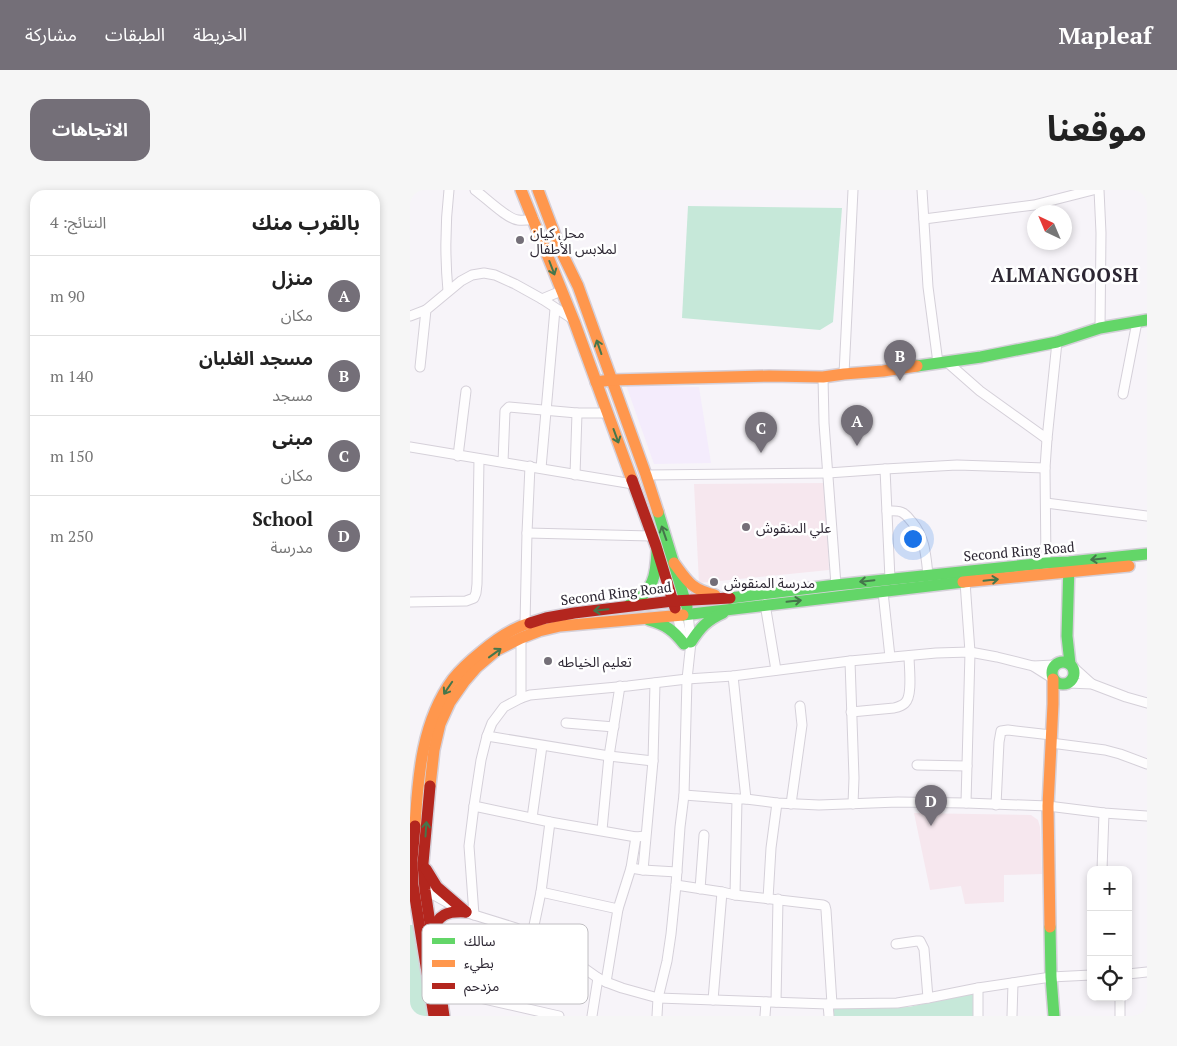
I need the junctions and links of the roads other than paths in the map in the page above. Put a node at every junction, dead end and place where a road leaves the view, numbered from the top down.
1 (449, 190) edge
2 (476, 190) edge
3 (521, 190) edge
4 (538, 190) edge
5 (853, 190) edge
6 (922, 190) edge
7 (1093, 190) edge
8 (1099, 190) edge
9 (534, 219) junction
10 (924, 219) junction
11 (448, 291) junction
12 (561, 291) junction
13 (542, 299) junction
14 (555, 308) junction
15 (426, 310) junction
16 (410, 316) edge
17 (574, 321) junction
18 (1142, 321) edge
19 (1100, 328) junction
20 (1057, 342) junction
21 (942, 362) junction
22 (420, 367) dead end
23 (844, 374) junction
24 (823, 377) junction
25 (611, 380) junction
26 (596, 382) junction
27 (466, 391) dead end
28 (1123, 394) dead end
29 (547, 411) junction
30 (577, 413) junction
31 (608, 413) junction
32 (1047, 438) junction
33 (410, 447) edge
34 (458, 456) junction
35 (479, 459) junction
36 (504, 462) junction
37 (530, 466) junction
38 (540, 468) junction
39 (1046, 468) junction
40 (885, 469) junction
41 (828, 474) junction
42 (575, 475) junction
43 (646, 475) junction
44 (633, 484) junction
45 (1046, 503) junction
46 (887, 511) junction
47 (1147, 516) edge
48 (527, 533) junction
49 (651, 536) junction
50 (657, 550) junction
51 (1147, 554) edge
52 (674, 563) junction
53 (1046, 563) junction
54 (1147, 564) edge
55 (1069, 567) junction
56 (928, 575) junction
57 (890, 579) junction
58 (965, 582) junction
59 (836, 584) junction
60 (883, 592) junction
61 (728, 598) junction
62 (685, 600) junction
63 (673, 601) junction
64 (410, 602) edge
65 (765, 604) junction
66 (624, 607) junction
67 (737, 608) junction
68 (682, 614) junction
69 (641, 618) junction
70 (525, 624) junction
71 (1067, 636) junction
72 (521, 638) junction
73 (688, 643) junction
74 (970, 652) junction
75 (909, 656) junction
76 (890, 657) junction
77 (850, 661) junction
78 (1056, 664) junction
79 (1071, 665) junction
80 (1033, 666) junction
81 (776, 670) junction
82 (734, 676) junction
83 (687, 679) junction
84 (1053, 679) junction
85 (655, 683) junction
86 (1067, 683) junction
87 (1092, 684) junction
88 (620, 686) junction
89 (521, 698) junction
90 (1053, 704) junction
91 (1147, 704) edge
92 (800, 706) dead end
93 (851, 712) junction
94 (566, 723) dead end
95 (614, 726) junction
96 (487, 736) junction
97 (1051, 739) junction
98 (542, 746) junction
99 (609, 756) junction
100 (653, 761) junction
101 (1147, 764) edge
102 (917, 765) dead end
103 (967, 766) junction
104 (684, 795) junction
105 (741, 799) junction
106 (777, 803) junction
107 (966, 803) junction
108 (791, 804) junction
109 (853, 804) junction
110 (996, 804) junction
111 (474, 806) junction
112 (1048, 806) junction
113 (1104, 813) junction
114 (1147, 816) edge
115 (532, 818) junction
116 (550, 822) junction
117 (602, 830) junction
118 (704, 835) dead end
119 (641, 836) junction
120 (415, 863) edge
121 (1102, 866) edge
122 (631, 868) junction
123 (642, 870) junction
124 (677, 872) junction
125 (676, 885) junction
126 (411, 887) edge
127 (700, 889) junction
128 (425, 890) junction
129 (541, 892) junction
130 (722, 892) junction
131 (735, 895) junction
132 (768, 899) junction
133 (778, 899) junction
134 (618, 909) junction
135 (470, 914) junction
136 (430, 924) edge
137 (435, 924) edge
138 (503, 924) edge
139 (534, 924) edge
140 (422, 938) edge
141 (896, 944) dead end
142 (588, 971) edge
143 (1147, 973) edge
144 (1132, 974) edge
145 (1087, 975) edge
146 (1051, 977) junction
147 (598, 978) junction
148 (606, 982) junction
149 (1013, 983) junction
150 (978, 988) junction
151 (658, 998) junction
152 (928, 998) junction
153 (713, 1000) junction
154 (1120, 1001) edge
155 (766, 1002) junction
156 (776, 1002) junction
157 (506, 1004) edge
158 (830, 1004) junction
159 (559, 1016) edge
160 (592, 1016) edge
161 (657, 1016) edge
162 (765, 1016) edge
163 (828, 1016) edge
164 (978, 1016) edge
165 (1012, 1016) edge
166 (1054, 1016) edge
167 (1120, 1016) edge

1 - 11 street
2 - 9 street
3 - 9 main road
25 -> 4 main road
5 - 23 street
6 - 10 street
7 - 10 street
8 - 19 street
9 -> 12 main road
10 - 21 street
11 - 13 street
11 - 15 street
12 - 13 street
12 - 17 main road
13 - 14 street
14 - 17 street
14 - 29 street
15 - 16 street
15 - 22 street
17 - 26 main road
18 - 19 main road
18 - 28 street
19 - 20 main road
20 - 21 main road
20 - 32 street
21 - 23 main road
21 - 32 street
23 - 24 main road
24 - 25 main road
24 - 41 street
25 - 26 main road
25 - 43 main road
26 - 31 main road
27 - 34 street
29 - 30 street
29 - 36 street
29 - 38 street
30 - 31 street
30 - 42 street
31 -> 44 main road
32 - 39 street
33 - 34 street
34 - 35 street
35 - 36 street
35 - 64 street
36 - 37 street
37 - 38 street
37 - 48 street
38 - 42 street
39 - 40 street
39 - 45 street
40 - 41 street
40 - 46 street
41 - 43 street
41 - 59 street
42 - 44 street
52 -> 43 main road
44 - 49 main road
45 - 47 street
45 - 53 street
46 - 56 street
46 - 57 street
48 - 49 street
48 - 70 street
49 - 50 main road
50 - 63 main road
50 - 66 main road
51 -> 55 main road, Second Ring Road
52 - 61 main road
52 - 62 main road
53 - 55 main road, Second Ring Road
53 - 56 main road, Second Ring Road
54 - 55 main road, Second Ring Road
58 -> 55 main road, Second Ring Road
55 - 71 main road
56 - 57 main road, Second Ring Road
57 -> 59 main road, Second Ring Road
58 - 60 main road, Second Ring Road
58 - 74 street
59 - 61 main road, Second Ring Road
65 -> 60 main road, Second Ring Road
60 - 76 street
61 - 62 main road, Second Ring Road
62 - 63 main road, Second Ring Road
62 - 68 main road
63 - 66 main road, Second Ring Road
63 - 68 main road
65 - 67 main road, Second Ring Road
65 - 81 street
66 -> 70 main road, Second Ring Road
67 - 68 main road, Second Ring Road
67 - 73 main road
68 - 69 main road, Second Ring Road
68 - 73 street
69 - 72 main road, Second Ring Road
69 - 73 main road
70 -> 120 main road, Second Ring Road
71 - 78 main road
71 - 79 main road
72 - 89 street
120 -> 72 main road, Second Ring Road
73 - 83 street
74 - 75 street
74 - 80 street
74 - 103 street
75 - 76 street
75 - 93 street
76 - 77 street
77 - 81 street
77 - 93 street
78 - 79 main road
78 - 80 street
78 - 84 main road
79 - 86 main road
79 - 87 street
80 - 84 street
81 - 82 street
82 - 83 street
82 - 105 street
83 - 85 street
83 - 104 street
84 - 86 main road
84 - 90 main road
85 - 88 street
85 - 100 street
86 - 87 street
86 - 90 main road
87 - 91 street
88 - 89 street
88 - 95 street
89 - 96 street
90 - 97 main road
92 - 108 street
93 - 109 street
94 - 95 street
95 - 99 street
96 - 98 street
96 - 111 street
97 - 101 street
97 - 110 street
97 - 112 main road
98 - 99 street
98 - 115 street
99 - 100 street
99 - 117 street
100 - 119 street
102 - 103 street
103 - 107 street
104 - 105 street
104 - 124 street
105 - 106 street
105 - 131 street
106 - 108 street
106 - 132 street
107 - 109 street
107 - 110 street
108 - 109 street
110 - 112 street
111 - 115 street
111 - 135 street
112 - 113 street
112 - 146 main road
113 - 114 street
113 - 121 street
115 - 116 street
116 - 117 street
116 - 129 street
117 - 119 street
118 - 127 street
119 - 122 street
119 - 123 street
120 - 126 main road, Second Ring Road
120 - 128 main road, Second Ring Road
120 - 135 main road
122 - 123 street
122 - 134 street
123 - 124 street
124 - 125 street
125 - 127 street
125 - 151 street
126 - 128 main road
126 - 140 main road
127 - 130 street
128 - 135 street
128 - 136 main road, Second Ring Road
129 - 134 street
129 - 139 street
130 - 131 street
130 - 153 street
131 - 132 street
132 - 133 street
133 - 156 street
133 - 158 street
134 - 148 street
135 - 137 main road
135 - 138 street
141 - 152 street
142 - 147 street
143 - 144 street
145 - 146 street
146 - 149 street
146 - 166 main road
147 - 148 street
147 - 160 street
148 - 151 street
149 - 150 street
149 - 165 street
150 - 152 street
150 - 164 street
151 - 153 street
151 - 161 street
152 - 158 street
153 - 155 street
154 - 167 street
155 - 156 street
155 - 162 street
156 - 158 street
157 - 159 street
158 - 163 street

